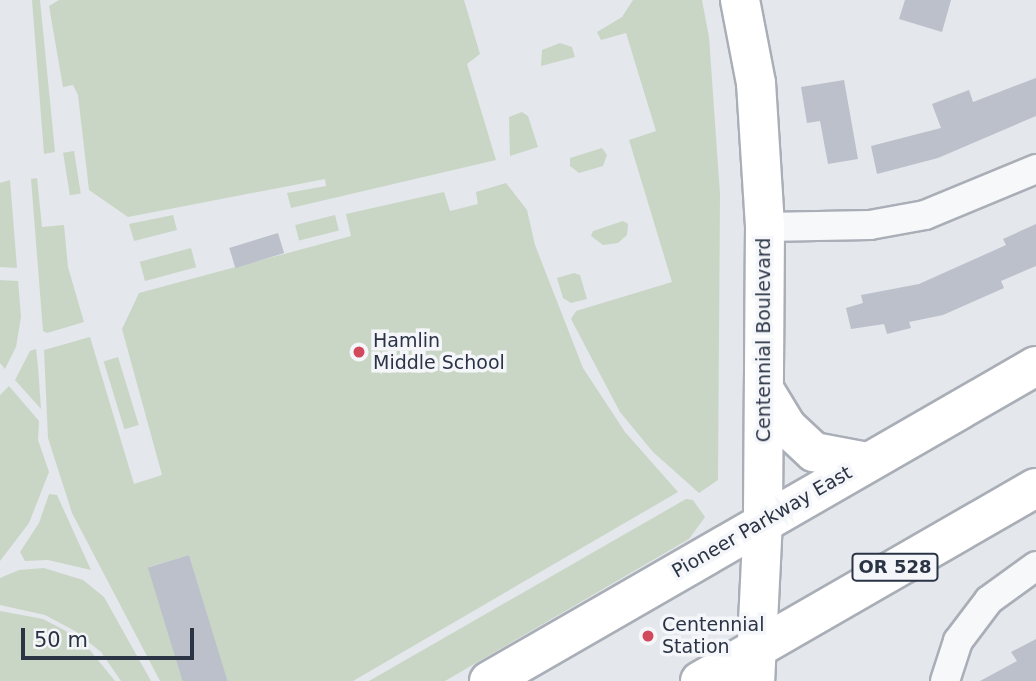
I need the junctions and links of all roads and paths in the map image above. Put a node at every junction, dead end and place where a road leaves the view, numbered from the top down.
1 (740, 0) edge
2 (1036, 169) edge
3 (765, 227) junction
4 (1036, 366) edge
5 (764, 389) junction
6 (867, 462) junction
7 (1036, 488) edge
8 (763, 520) junction
9 (1036, 566) edge
10 (755, 663) edge
11 (489, 681) edge
12 (700, 681) edge
13 (945, 681) edge

1 - 3 main road, Centennial Boulevard
2 - 3 street
3 - 5 main road, Centennial Boulevard
4 - 6 main road, Pioneer Parkway East
5 - 6 main road
5 - 8 main road, Centennial Boulevard
6 - 8 main road, Pioneer Parkway East
7 - 10 main road, OR 528
8 - 10 main road, Centennial Boulevard
8 - 11 main road, Pioneer Parkway East
9 - 13 street
10 - 12 main road, OR 528

